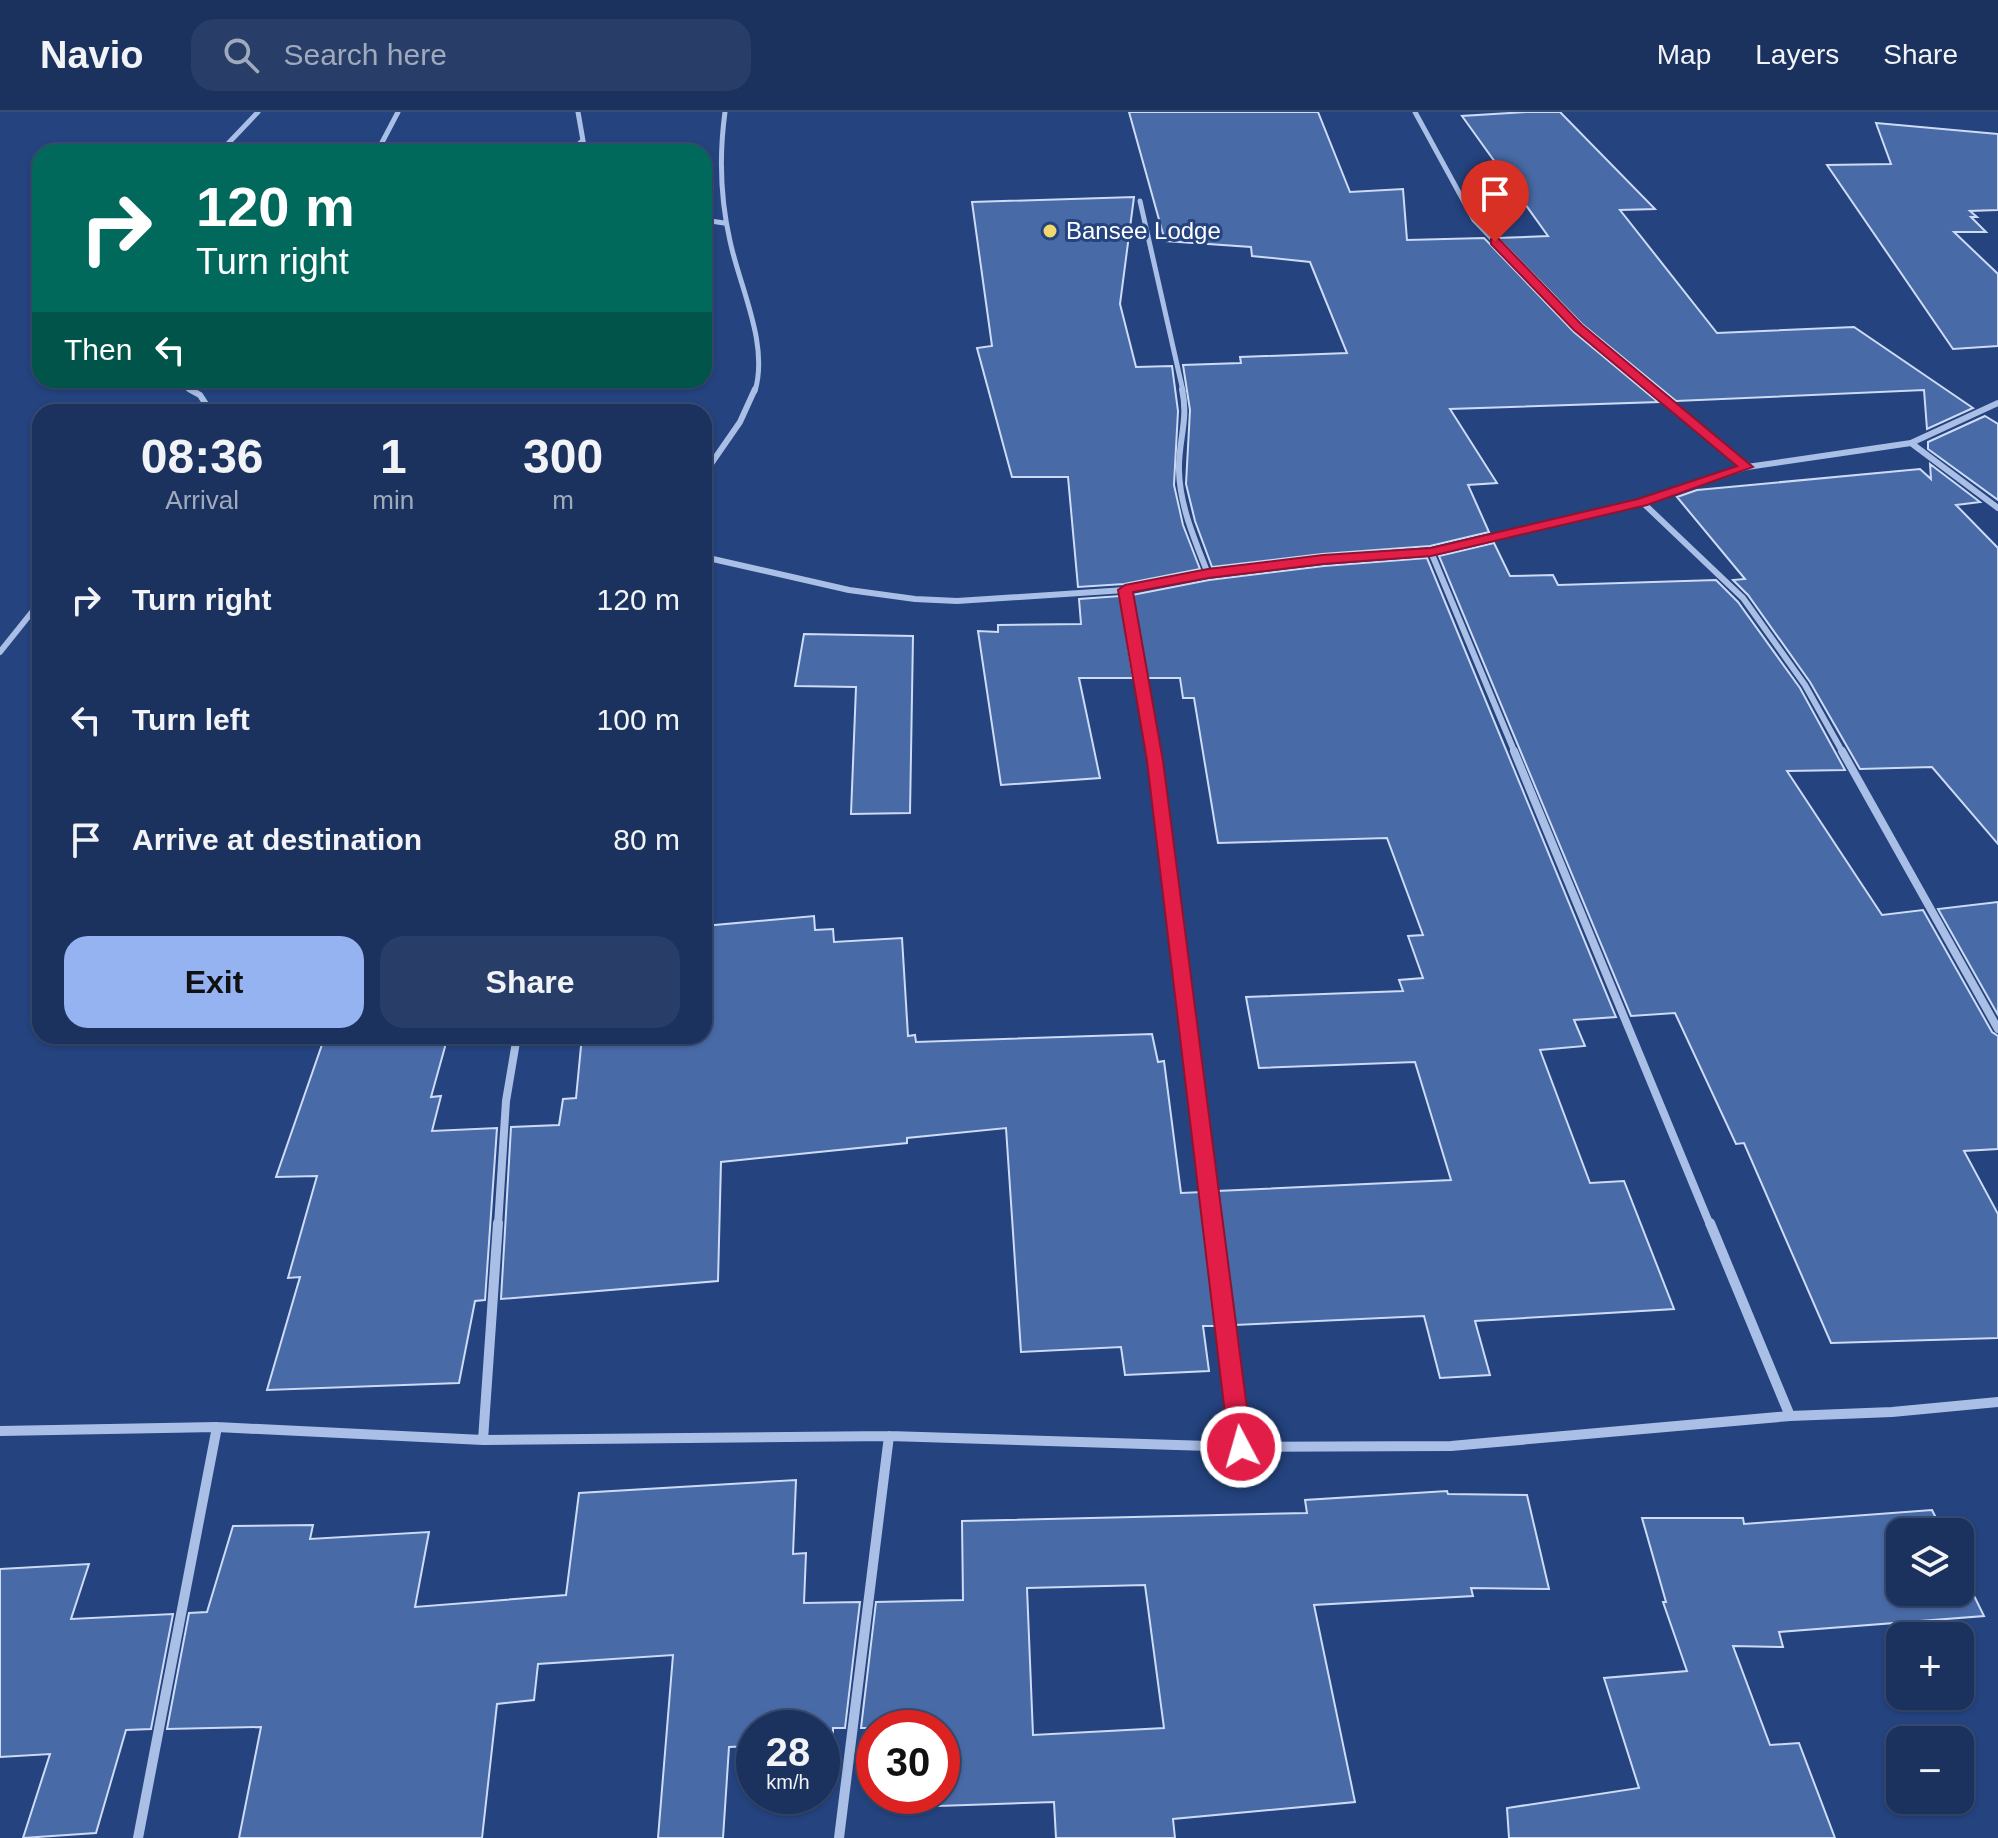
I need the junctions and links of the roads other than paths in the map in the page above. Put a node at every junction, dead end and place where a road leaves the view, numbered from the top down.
1 (258, 112) edge
2 (398, 112) edge
3 (578, 112) edge
4 (725, 112) edge
5 (1415, 112) edge
6 (582, 141) junction
7 (228, 144) edge
8 (381, 144) edge
9 (579, 144) edge
10 (583, 144) edge
11 (1140, 201) dead end
12 (712, 221) edge
13 (724, 223) junction
14 (187, 388) edge
15 (1998, 403) edge
16 (206, 404) edge
17 (1911, 443) junction
18 (712, 463) edge
19 (1747, 467) junction
20 (1642, 502) junction
21 (1998, 508) edge
22 (1431, 552) junction
23 (712, 559) edge
24 (1208, 574) junction
25 (1125, 590) junction
26 (32, 612) edge
27 (0, 652) edge
28 (1998, 1029) edge
29 (516, 1044) edge
30 (1998, 1402) edge
31 (1790, 1416) junction
32 (217, 1427) junction
33 (0, 1431) edge
34 (889, 1436) junction
35 (483, 1440) junction
36 (1241, 1447) junction
37 (138, 1838) edge
38 (839, 1838) edge

1 - 7 street
2 - 8 street
3 - 6 street
4 - 13 street
5 - 19 street
6 - 9 street
6 - 10 street
11 - 24 street
12 - 13 street
13 - 18 street
14 - 16 street
15 - 17 street
17 - 19 street
17 - 21 street
19 - 20 street
20 - 22 street
20 - 28 street
22 - 24 street
22 - 31 street
23 - 25 street
24 - 25 street
25 - 36 street
26 - 27 street
29 - 35 street
30 - 31 street
31 - 36 street
32 - 33 street
32 - 35 street
32 - 37 street
34 - 35 street
34 - 36 street
34 - 38 street

